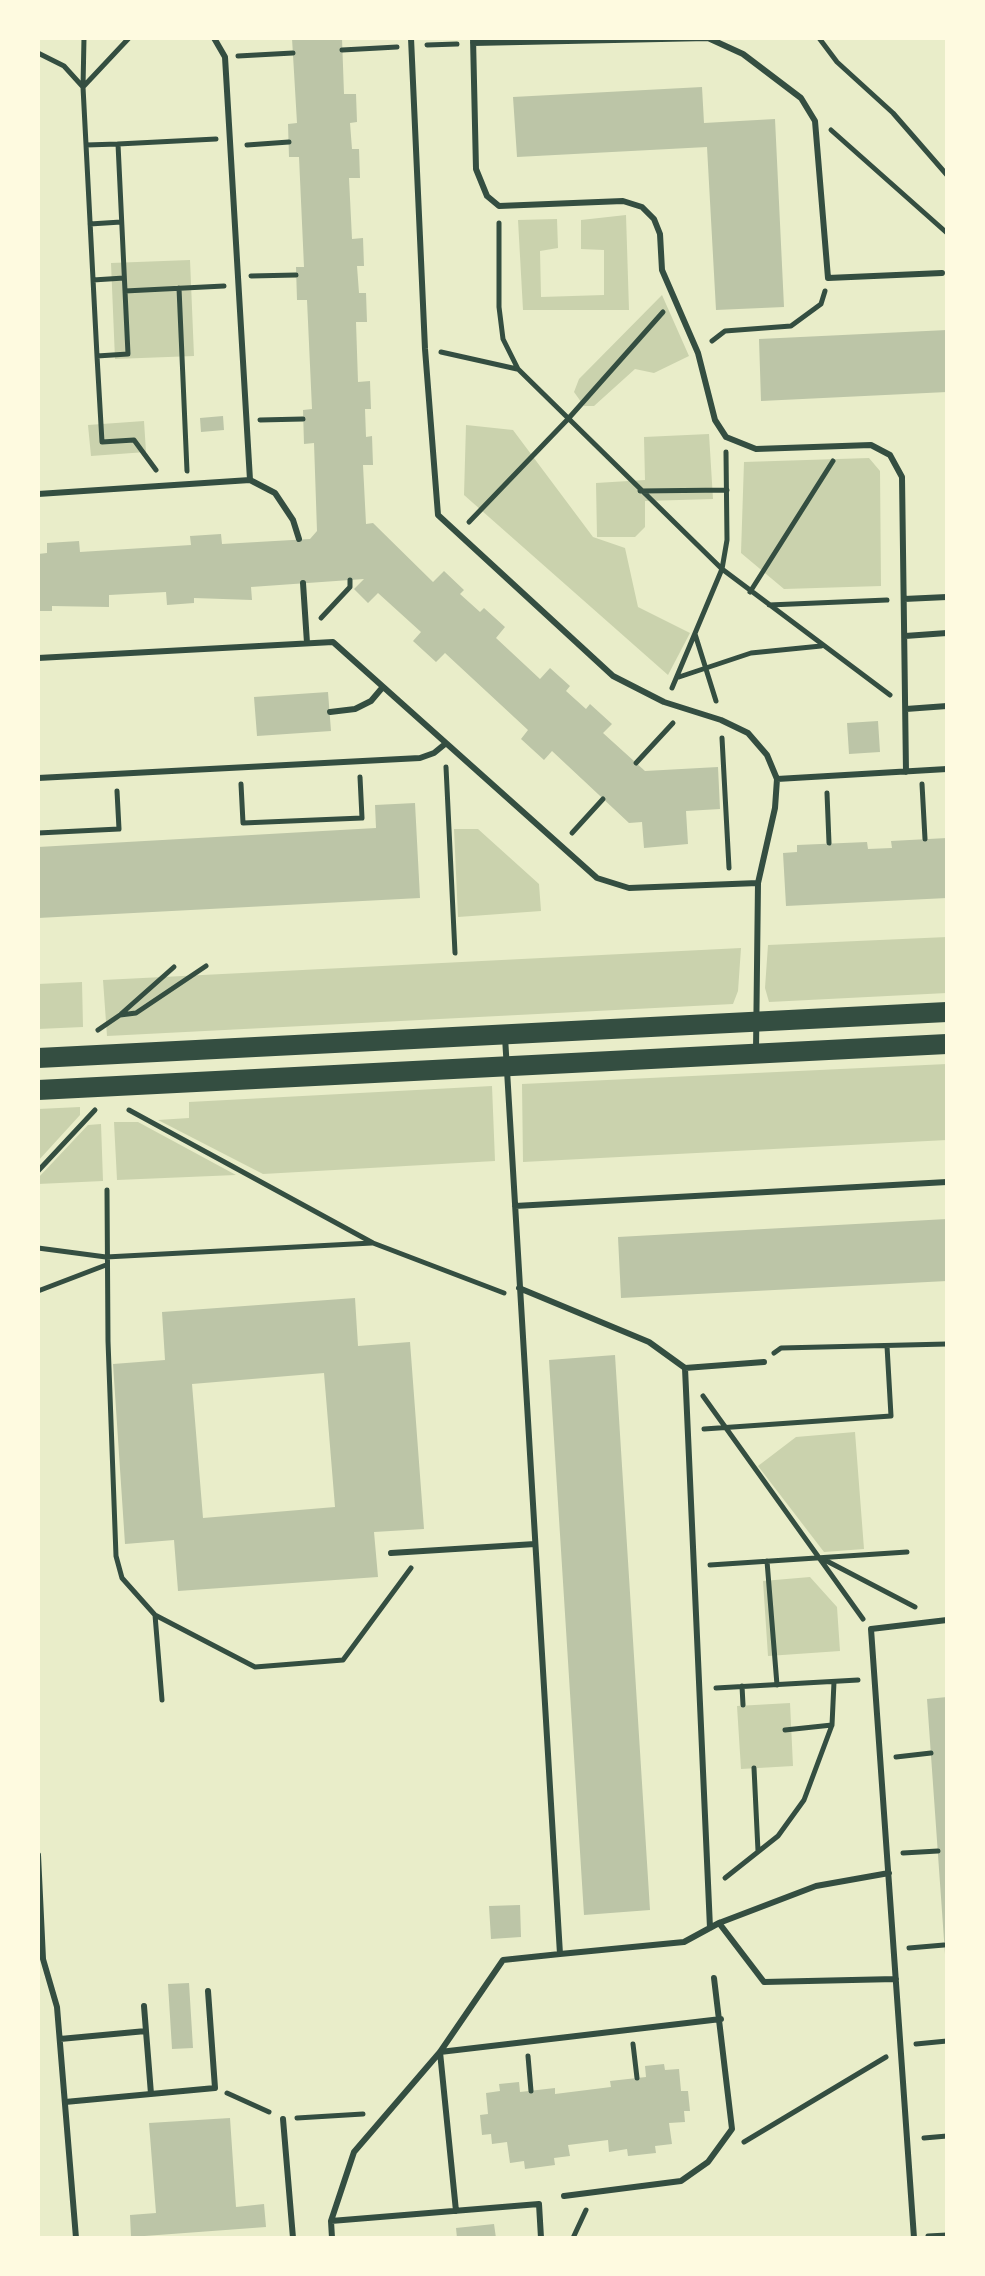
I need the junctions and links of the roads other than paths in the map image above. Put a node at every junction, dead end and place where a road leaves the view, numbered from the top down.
1 (214, 38) edge
2 (473, 40) edge
3 (411, 42) edge
4 (942, 273) dead end
5 (250, 480) junction
6 (38, 494) edge
7 (299, 539) dead end
8 (303, 583) dead end
9 (947, 597) edge
10 (904, 599) junction
11 (947, 633) edge
12 (905, 636) junction
13 (307, 643) junction
14 (38, 658) edge
15 (382, 688) junction
16 (947, 706) edge
17 (906, 709) junction
18 (330, 712) dead end
19 (445, 744) junction
20 (947, 769) edge
21 (906, 772) junction
22 (38, 778) edge
23 (777, 779) junction
24 (758, 883) junction
25 (947, 1012) edge
26 (755, 1021) junction
27 (504, 1034) junction
28 (947, 1044) edge
29 (756, 1054) junction
30 (38, 1058) edge
31 (506, 1066) junction
32 (38, 1090) edge
33 (947, 1182) edge
34 (515, 1206) junction
35 (519, 1288) junction
36 (764, 1362) road end
37 (685, 1368) junction
38 (535, 1544) junction
39 (391, 1553) dead end
40 (944, 1621) edge
41 (38, 1855) edge
42 (889, 1873) junction
43 (719, 1923) junction
44 (710, 1928) junction
45 (560, 1954) junction
46 (41, 1959) edge
47 (714, 1978) dead end
48 (896, 1979) junction
49 (208, 1991) dead end
50 (144, 2006) dead end
51 (721, 2019) junction
52 (146, 2031) junction
53 (60, 2039) junction
54 (440, 2052) junction
55 (151, 2094) junction
56 (65, 2102) junction
57 (283, 2119) dead end
58 (564, 2196) dead end
59 (456, 2211) junction
60 (331, 2221) junction
61 (76, 2238) edge
62 (293, 2238) edge
63 (332, 2238) edge
64 (541, 2238) edge
65 (914, 2238) edge

1 - 5 lane
2 - 4 lane
2 - 10 lane
3 - 23 lane
5 - 6 lane
5 - 7 lane
8 - 13 lane
9 - 10 lane
10 - 12 lane
11 - 12 lane
12 - 17 lane
13 - 14 lane
13 - 15 lane
15 - 18 lane
15 - 19 lane
16 - 17 lane
17 - 21 lane
19 - 22 lane
19 - 24 lane
20 - 21 lane
21 - 23 lane
23 - 24 lane
24 - 26 lane
25 - 26 main road
26 - 27 main road
26 - 29 lane
27 - 30 main road
27 - 31 lane
28 - 29 main road
29 - 31 main road
31 - 32 main road
31 - 34 lane
33 - 34 lane
34 - 35 lane
35 - 37 lane
35 - 38 lane
36 - 37 lane
37 - 44 lane
38 - 39 lane
38 - 45 lane
40 - 42 lane
41 - 46 lane
42 - 43 lane
42 - 48 lane
43 - 44 lane
43 - 48 lane
44 - 45 lane
45 - 54 lane
46 - 53 lane
47 - 51 lane
48 - 65 lane
49 - 55 lane
50 - 52 lane
51 - 54 lane
51 - 58 lane
52 - 53 lane
52 - 55 lane
53 - 56 lane
54 - 59 lane
54 - 60 lane
55 - 56 lane
56 - 61 lane
57 - 62 lane
59 - 60 lane
59 - 64 lane
60 - 63 lane

